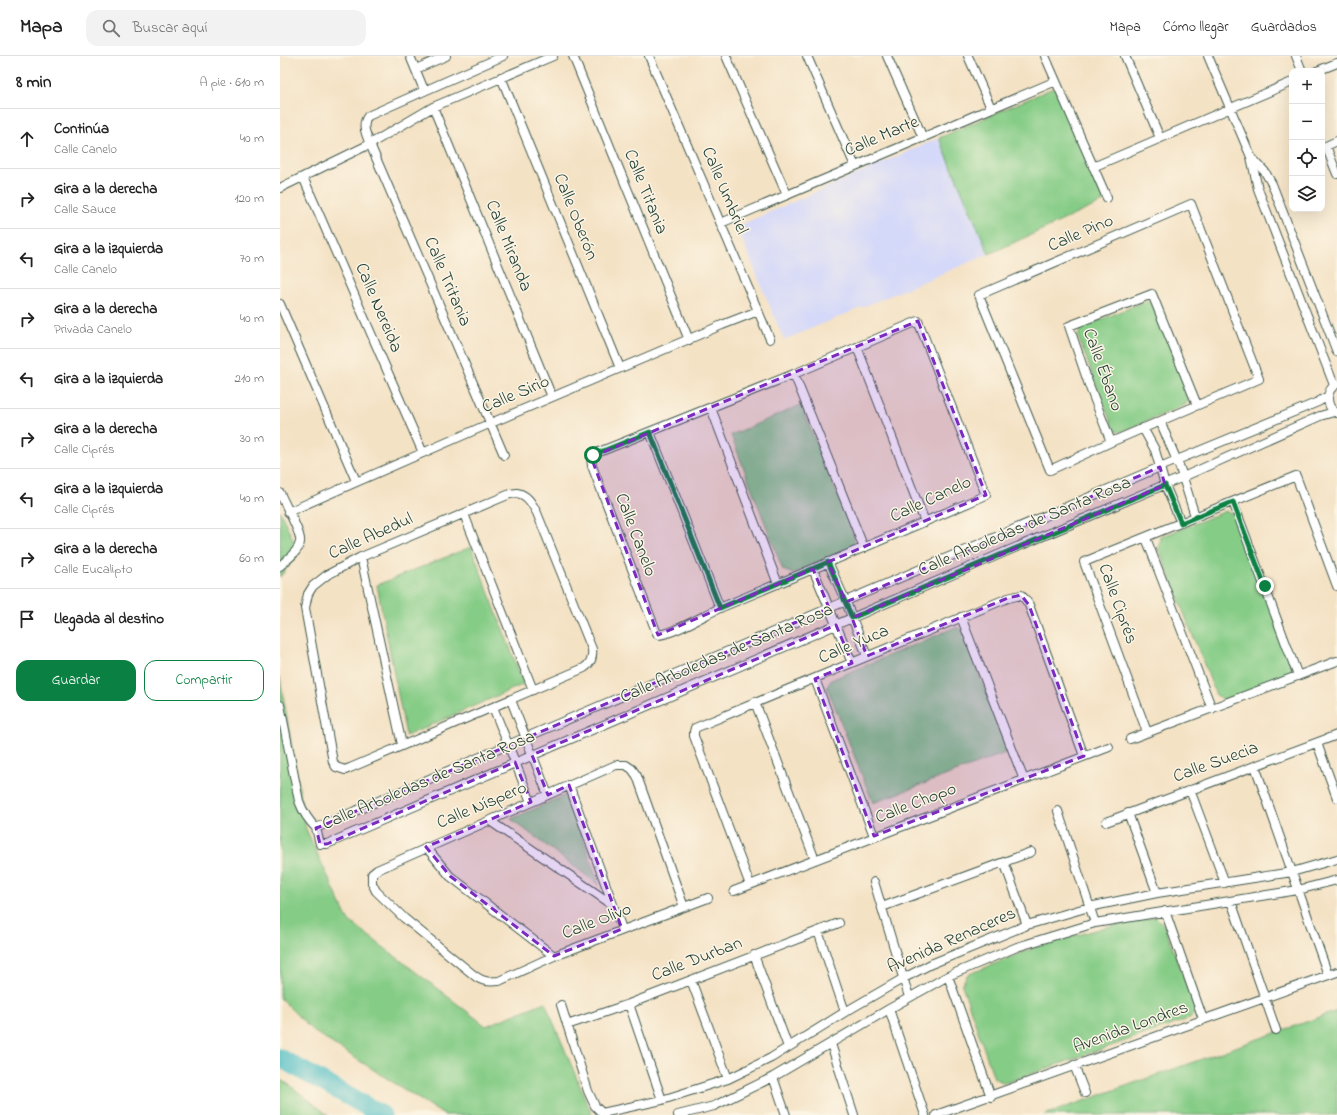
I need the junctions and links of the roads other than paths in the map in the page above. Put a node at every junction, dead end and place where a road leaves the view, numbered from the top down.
1 (410, 56) edge
2 (446, 56) edge
3 (503, 56) edge
4 (553, 56) edge
5 (573, 56) edge
6 (649, 56) edge
7 (726, 56) edge
8 (807, 56) edge
9 (888, 56) edge
10 (968, 56) edge
11 (1045, 56) edge
12 (1125, 56) edge
13 (1208, 56) edge
14 (1296, 56) edge
15 (1337, 63) edge
16 (1301, 68) edge
17 (1325, 68) edge
18 (416, 69) junction
19 (501, 77) junction
20 (1056, 81) junction
21 (1289, 83) edge
22 (424, 90) junction
23 (433, 107) junction
24 (992, 108) junction
25 (1230, 108) junction
26 (923, 138) junction
27 (1160, 138) junction
28 (1337, 141) edge
29 (370, 144) junction
30 (1252, 157) junction
31 (855, 166) junction
32 (1093, 167) junction
33 (1337, 174) edge
34 (303, 177) junction
35 (280, 188) edge
36 (787, 194) junction
37 (1107, 198) dead end
38 (721, 223) junction
39 (280, 304) edge
40 (758, 311) junction
41 (770, 339) dead end
42 (689, 340) junction
43 (857, 347) junction
44 (1337, 352) edge
45 (620, 368) junction
46 (794, 374) junction
47 (1336, 384) edge
48 (1328, 396) junction
49 (552, 398) junction
50 (1197, 405) junction
51 (711, 408) junction
52 (1336, 413) edge
53 (1160, 421) junction
54 (491, 423) junction
55 (1144, 428) junction
56 (650, 432) junction
57 (1111, 442) junction
58 (423, 453) junction
59 (504, 455) dead end
60 (1178, 464) junction
61 (1160, 467) junction
62 (1183, 477) junction
63 (356, 482) junction
64 (1165, 485) junction
65 (280, 493) edge
66 (1233, 502) junction
67 (288, 512) junction
68 (464, 514) junction
69 (1195, 516) junction
70 (925, 522) junction
71 (1181, 523) junction
72 (1146, 538) junction
73 (864, 548) junction
74 (361, 557) junction
75 (828, 562) junction
76 (280, 566) edge
77 (813, 569) junction
78 (778, 584) junction
79 (1337, 586) edge
80 (846, 602) junction
81 (720, 608) junction
82 (829, 608) junction
83 (961, 617) junction
84 (852, 618) junction
85 (836, 625) junction
86 (867, 656) junction
87 (1337, 661) edge
88 (852, 663) junction
89 (1298, 676) junction
90 (815, 679) junction
91 (533, 690) junction
92 (511, 700) junction
93 (755, 702) junction
94 (280, 705) edge
95 (493, 707) junction
96 (1212, 709) junction
97 (1147, 732) junction
98 (1337, 735) edge
99 (526, 737) junction
100 (1130, 739) dead end
101 (1317, 743) junction
102 (402, 745) junction
103 (508, 745) junction
104 (1109, 747) dead end
105 (532, 755) junction
106 (1084, 756) junction
107 (515, 762) junction
108 (1255, 766) junction
109 (1024, 780) junction
110 (569, 785) junction
111 (1190, 790) junction
112 (548, 795) junction
113 (1337, 798) edge
114 (531, 802) junction
115 (1058, 811) dead end
116 (1128, 813) junction
117 (490, 821) junction
118 (1106, 822) dead end
119 (316, 828) junction
120 (874, 836) junction
121 (426, 847) junction
122 (1031, 852) dead end
123 (1337, 859) edge
124 (815, 860) junction
125 (1004, 862) junction
126 (1292, 872) junction
127 (1337, 880) edge
128 (874, 882) dead end
129 (1225, 883) junction
130 (750, 885) junction
131 (1298, 890) junction
132 (734, 891) dead end
133 (1157, 894) junction
134 (708, 898) dead end
135 (1231, 901) junction
136 (613, 905) junction
137 (684, 907) junction
138 (882, 907) junction
139 (1089, 907) junction
140 (1165, 911) junction
141 (1095, 922) junction
142 (839, 923) dead end
143 (1027, 925) junction
144 (622, 929) junction
145 (818, 931) junction
146 (754, 955) junction
147 (554, 956) junction
148 (1337, 972) edge
149 (1328, 975) junction
150 (948, 976) junction
151 (904, 978) junction
152 (691, 980) junction
153 (499, 981) joint
154 (909, 998) junction
155 (1265, 998) junction
156 (629, 1004) junction
157 (561, 1005) dead end
158 (889, 1009) junction
159 (845, 1012) junction
160 (1204, 1019) junction
161 (567, 1025) junction
162 (1276, 1030) dead end
163 (830, 1044) junction
164 (788, 1047) junction
165 (1074, 1065) junction
166 (773, 1077) junction
167 (728, 1079) junction
168 (1085, 1093) dead end
169 (990, 1097) junction
170 (662, 1100) junction
171 (714, 1106) junction
172 (603, 1114) edge
173 (678, 1115) edge
174 (716, 1115) edge
175 (786, 1115) edge
176 (854, 1115) edge
177 (925, 1115) edge
178 (936, 1115) edge

1 - 18 street
2 - 18 street
3 - 22 street
4 - 19 street
5 - 42 street, Calle Titania
6 - 38 street, Calle Umbriel
7 - 36 street
8 - 31 street
9 - 26 street
10 - 24 street
11 - 20 street
12 - 27 street
13 - 25 street
14 - 16 street
15 - 17 street
18 - 22 street
19 - 23 street
19 - 45 street, Calle Oberón
20 - 24 street, Calle Marte
20 - 32 street
21 - 25 street
22 - 29 street, Calle Tritania
23 - 29 street
23 - 49 street, Calle Miranda
24 - 26 street, Calle Marte
25 - 27 street
25 - 30 street
26 - 31 street, Calle Marte
27 - 32 street
28 - 33 street
29 - 34 street
29 - 54 street, Calle Tritania
30 - 44 street
30 - 47 street
31 - 36 street, Calle Marte
32 - 37 street
34 - 35 street
34 - 58 street, Calle Nereida
36 - 38 street, Calle Marte
38 - 40 street, Calle Umbriel
39 - 63 street
40 - 41 street, Calle Umbriel
40 - 42 street, Calle Sirio
42 - 45 street, Calle Sirio
43 - 46 street, Calle Canelo
43 - 70 street
43 - 70 street, Calle Canelo
45 - 49 street, Calle Sirio
46 - 51 street, Calle Canelo
46 - 73 street
47 - 48 street
48 - 52 street
48 - 60 street, Calle Arboledas de Santa Rosa
49 - 54 street, Calle Sirio
50 - 53 street, Calle Pino
50 - 57 street, Calle Ébano
50 - 57 street, Calle Pino
51 - 56 street, Calle Canelo
51 - 78 street
52 - 62 street, Calle Arboledas de Santa Rosa
53 - 55 street, Calle Pino
53 - 60 street
54 - 58 street, Calle Sirio
54 - 59 street, Calle Tritania
55 - 57 street, Calle Pino
55 - 61 street
56 - 81 street
56 - 81 street, Calle Canelo
58 - 63 street, Calle Sirio
60 - 61 street, Calle Arboledas de Santa Rosa
60 - 62 street
61 - 64 street
61 - 80 street, Calle Arboledas de Santa Rosa
62 - 64 street, Calle Arboledas de Santa Rosa
62 - 69 street
63 - 67 street, Calle Sirio
64 - 71 street
64 - 84 street, Calle Arboledas de Santa Rosa
65 - 67 street
66 - 69 street, Calle Ciprés
66 - 79 street, Calle Ciprés
66 - 89 street
67 - 76 street
68 - 74 street, Calle Abedul
68 - 91 street
68 - 91 street, Calle Abedul
69 - 71 street, Calle Ciprés
70 - 73 street, Calle Canelo
71 - 72 street, Calle Ciprés
72 - 96 street
72 - 97 street, Calle Ciprés
73 - 75 street, Calle Canelo
74 - 102 street
74 - 102 street, Calle Abedul
75 - 77 street, Calle Canelo
75 - 80 street
77 - 78 street, Calle Canelo
77 - 82 street
78 - 81 street, Calle Canelo
80 - 82 street, Calle Arboledas de Santa Rosa
80 - 84 street
82 - 85 street
82 - 99 street, Calle Arboledas de Santa Rosa
83 - 86 street, Calle Yuca
83 - 106 street, Calle Yuca
83 - 109 street
84 - 85 street, Calle Arboledas de Santa Rosa
84 - 86 street
85 - 88 street
85 - 105 street, Calle Arboledas de Santa Rosa
86 - 88 street, Calle Yuca
87 - 89 street
88 - 90 street, Calle Yuca
89 - 96 street
90 - 93 street, Calle Yuca
90 - 120 street
91 - 92 street, Calle Abedul
92 - 95 street, Calle Abedul
92 - 99 street
93 - 124 street
93 - 130 street, Calle Yuca
94 - 119 street
95 - 102 street, Calle Abedul
95 - 103 street
96 - 97 street
97 - 100 street
98 - 101 street, Calle Suecia
99 - 103 street, Calle Arboledas de Santa Rosa
99 - 105 street
101 - 108 street, Calle Suecia
101 - 113 street
103 - 107 street
103 - 119 street, Calle Arboledas de Santa Rosa
104 - 106 street, Calle Chopo
105 - 107 street, Calle Arboledas de Santa Rosa
105 - 112 street
106 - 109 street, Calle Chopo
107 - 114 street
107 - 119 street, Calle Arboledas de Santa Rosa
108 - 111 street, Calle Suecia
108 - 126 street
109 - 120 street, Calle Chopo
110 - 112 street, Calle Níspero
110 - 136 street
110 - 137 street, Calle Níspero
111 - 116 street, Calle Suecia
111 - 129 street
112 - 114 street, Calle Níspero
114 - 117 street, Calle Níspero
115 - 139 street
116 - 118 street, Calle Suecia
116 - 133 street
117 - 121 street, Calle Níspero
117 - 136 street
120 - 124 street, Calle Chopo
121 - 147 street
121 - 153 street, Calle Níspero
122 - 125 street
123 - 126 street, Avenida Renaceres
124 - 130 street, Calle Chopo
125 - 138 street
125 - 143 street
126 - 129 street, Avenida Renaceres
126 - 131 street
127 - 131 street, Avenida Renaceres
128 - 138 street
129 - 133 street, Avenida Renaceres
130 - 132 street, Calle Chopo
131 - 135 street, Avenida Renaceres
131 - 149 street
133 - 139 street, Avenida Renaceres
134 - 137 street, Calle Olivo
135 - 140 street, Avenida Renaceres
135 - 155 street
136 - 144 street
137 - 144 street, Calle Olivo
138 - 151 street
139 - 141 street
139 - 143 street, Avenida Renaceres
140 - 141 street, Avenida Renaceres
140 - 160 street
141 - 150 street, Avenida Renaceres
142 - 145 street, Calle Durban
143 - 151 street, Avenida Renaceres
144 - 147 street, Calle Olivo
145 - 146 street, Calle Durban
145 - 159 street
146 - 152 street, Calle Durban
146 - 164 street
147 - 153 street, Calle Olivo
148 - 149 street, Avenida Londres
149 - 155 street, Avenida Londres
150 - 154 street, Avenida Renaceres
150 - 169 street
151 - 154 street
151 - 159 street, Avenida Renaceres
152 - 156 street, Calle Durban
152 - 167 street
154 - 158 street, Avenida Renaceres
155 - 160 street, Avenida Londres
155 - 162 street
156 - 161 street, Calle Durban
156 - 170 street
157 - 161 street
158 - 163 street, Avenida Renaceres
158 - 177 street
159 - 164 street, Avenida Renaceres
160 - 165 street, Avenida Londres
161 - 172 street
163 - 166 street, Avenida Renaceres
163 - 176 street
164 - 167 street, Avenida Renaceres
165 - 168 street
165 - 169 street, Avenida Londres
166 - 171 street, Avenida Renaceres
166 - 175 street
167 - 170 street, Avenida Renaceres
169 - 178 street, Avenida Londres
170 - 172 street, Avenida Renaceres
171 - 173 street, Avenida Renaceres
171 - 174 street

